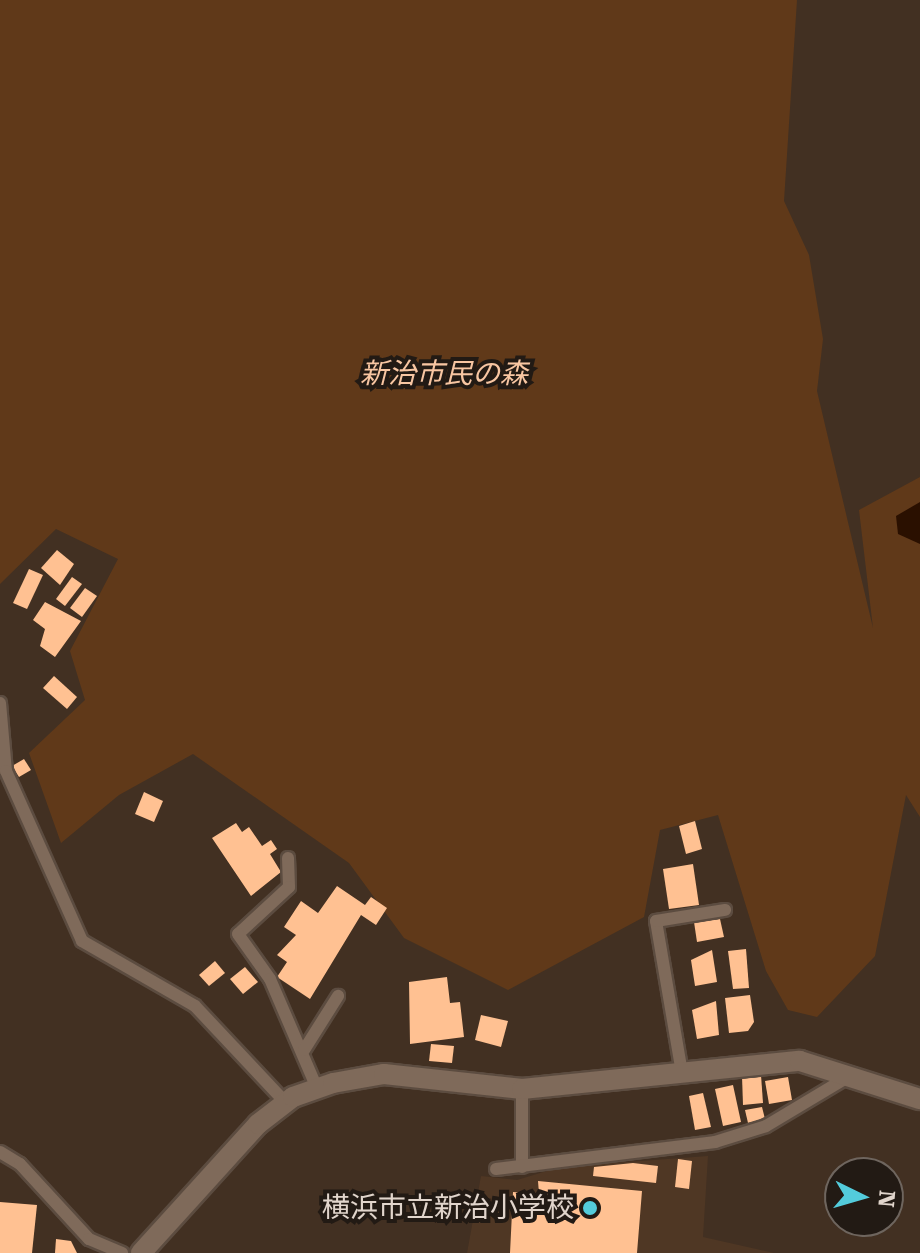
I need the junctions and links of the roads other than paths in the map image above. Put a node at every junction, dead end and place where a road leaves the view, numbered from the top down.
1 (0, 703) edge
2 (288, 858) dead end
3 (725, 910) dead end
4 (338, 996) dead end
5 (304, 1050) junction
6 (682, 1073) junction
7 (848, 1077) junction
8 (317, 1088) junction
9 (522, 1089) junction
10 (920, 1099) edge
11 (286, 1103) junction
12 (0, 1152) edge
13 (522, 1167) junction
14 (496, 1169) dead end
15 (122, 1253) edge
16 (141, 1253) edge

1 - 11 lane
2 - 5 lane
3 - 6 lane
4 - 5 lane
5 - 8 lane
6 - 7 street
6 - 9 street
7 - 10 street
7 - 13 lane
8 - 9 street
8 - 11 street
9 - 13 lane
11 - 16 street
12 - 15 lane
13 - 14 lane

